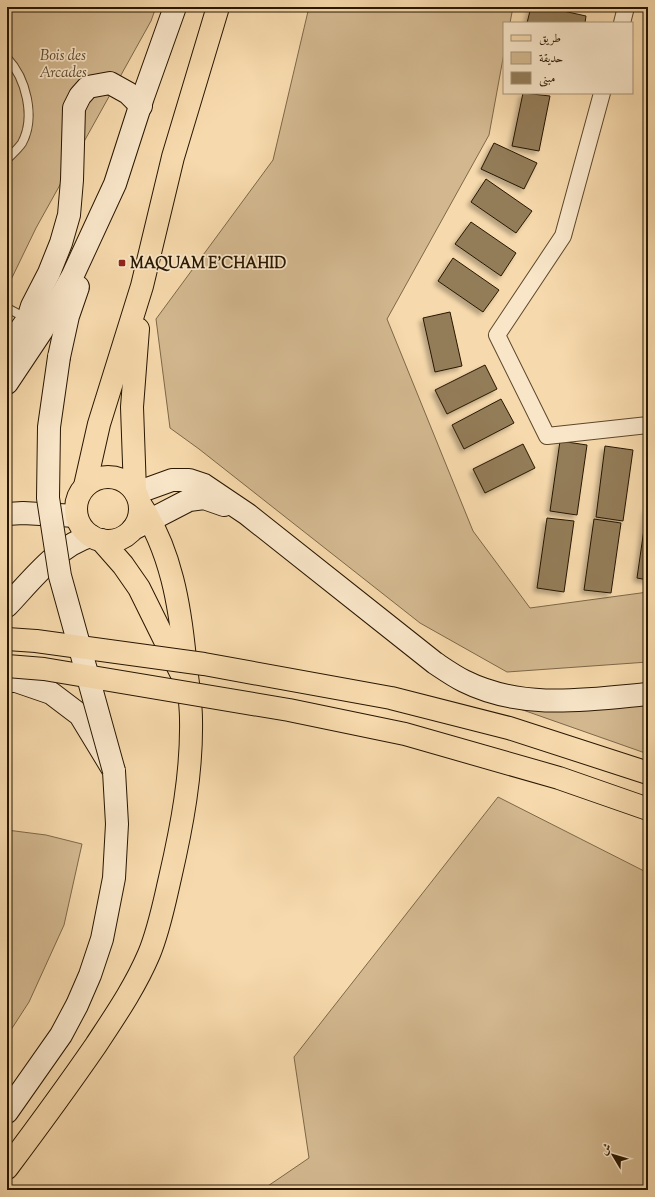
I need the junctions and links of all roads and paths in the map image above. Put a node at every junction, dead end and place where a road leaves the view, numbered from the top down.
1 (175, 7) edge
2 (218, 7) edge
3 (626, 7) edge
4 (622, 22) edge
5 (7, 58) edge
6 (602, 94) edge
7 (141, 106) junction
8 (7, 159) edge
9 (115, 184) junction
10 (142, 286) junction
11 (7, 308) edge
12 (28, 319) junction
13 (7, 348) edge
14 (7, 383) edge
15 (648, 425) edge
16 (85, 486) junction
17 (139, 508) junction
18 (7, 514) edge
19 (247, 514) junction
20 (76, 516) junction
21 (96, 538) junction
22 (7, 606) edge
23 (7, 639) edge
24 (7, 666) edge
25 (7, 681) edge
26 (187, 685) junction
27 (648, 694) edge
28 (114, 771) junction
29 (648, 773) edge
30 (648, 809) edge
31 (7, 1112) edge
32 (49, 1112) junction
33 (7, 1151) edge
34 (7, 1168) edge

1 - 7 main road
2 - 10 main road
3 - 4 street
5 - 8 lane
6 - 15 street
7 - 9 main road
7 - 12 main road
9 - 14 main road
9 - 28 main road, bridge
10 - 16 main road
10 - 17 main road
11 - 12 lane
12 - 13 main road
16 - 17 main road
16 - 20 main road
17 - 19 main road
17 - 19 main road
17 - 21 main road
17 - 26 main road
18 - 20 main road
19 - 27 main road
20 - 21 main road
21 - 22 main road
21 - 26 main road
23 - 29 main road, bridge
24 - 30 main road, bridge
25 - 28 main road, bridge
26 - 32 main road
28 - 31 main road
32 - 33 main road
32 - 34 main road

